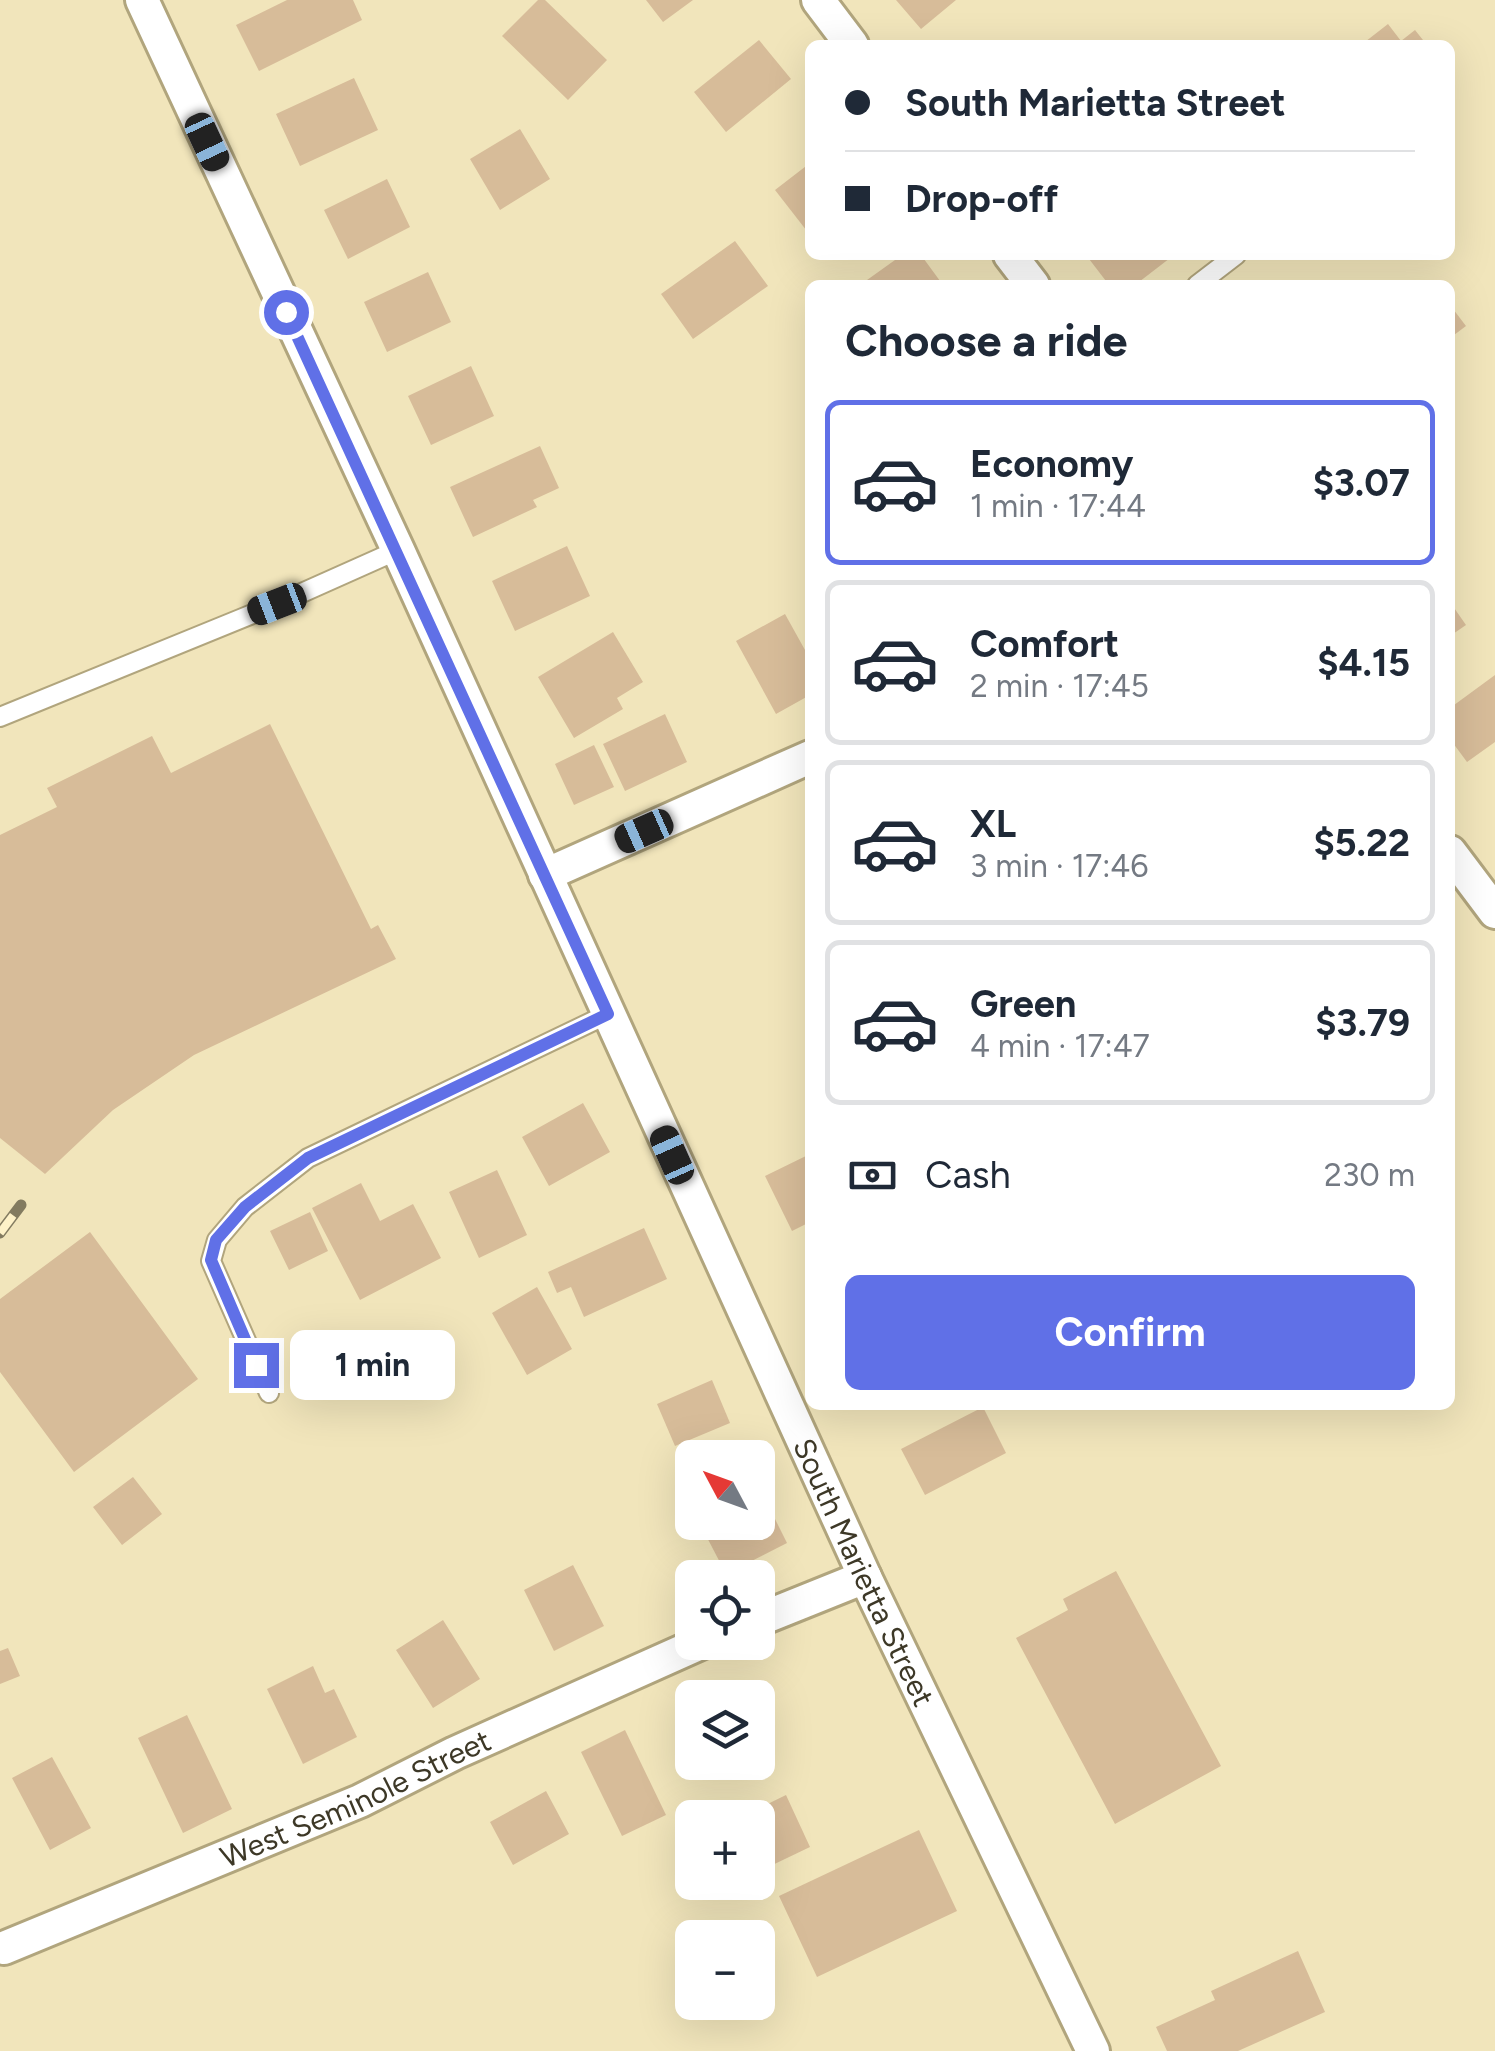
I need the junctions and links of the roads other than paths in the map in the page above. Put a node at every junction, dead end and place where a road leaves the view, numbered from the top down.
1 (142, 0) edge
2 (818, 0) edge
3 (848, 40) edge
4 (1014, 260) edge
5 (1230, 260) edge
6 (1029, 280) edge
7 (1204, 280) edge
8 (398, 550) junction
9 (0, 717) edge
10 (805, 759) edge
11 (1455, 859) edge
12 (544, 876) junction
13 (1495, 912) edge
14 (608, 1014) junction
15 (269, 1393) dead end
16 (864, 1577) junction
17 (775, 1613) edge
18 (675, 1655) edge
19 (4, 1948) dead end
20 (1093, 2051) edge

1 - 8 street, South Marietta Street
2 - 3 street
4 - 6 street
5 - 7 lane
8 - 9 lane
8 - 12 street, South Marietta Street
10 - 12 street
11 - 13 street
12 - 14 street, South Marietta Street
14 - 15 lane
14 - 16 street, South Marietta Street
16 - 17 street
16 - 20 street, South Marietta Street
18 - 19 street, West Seminole Street

